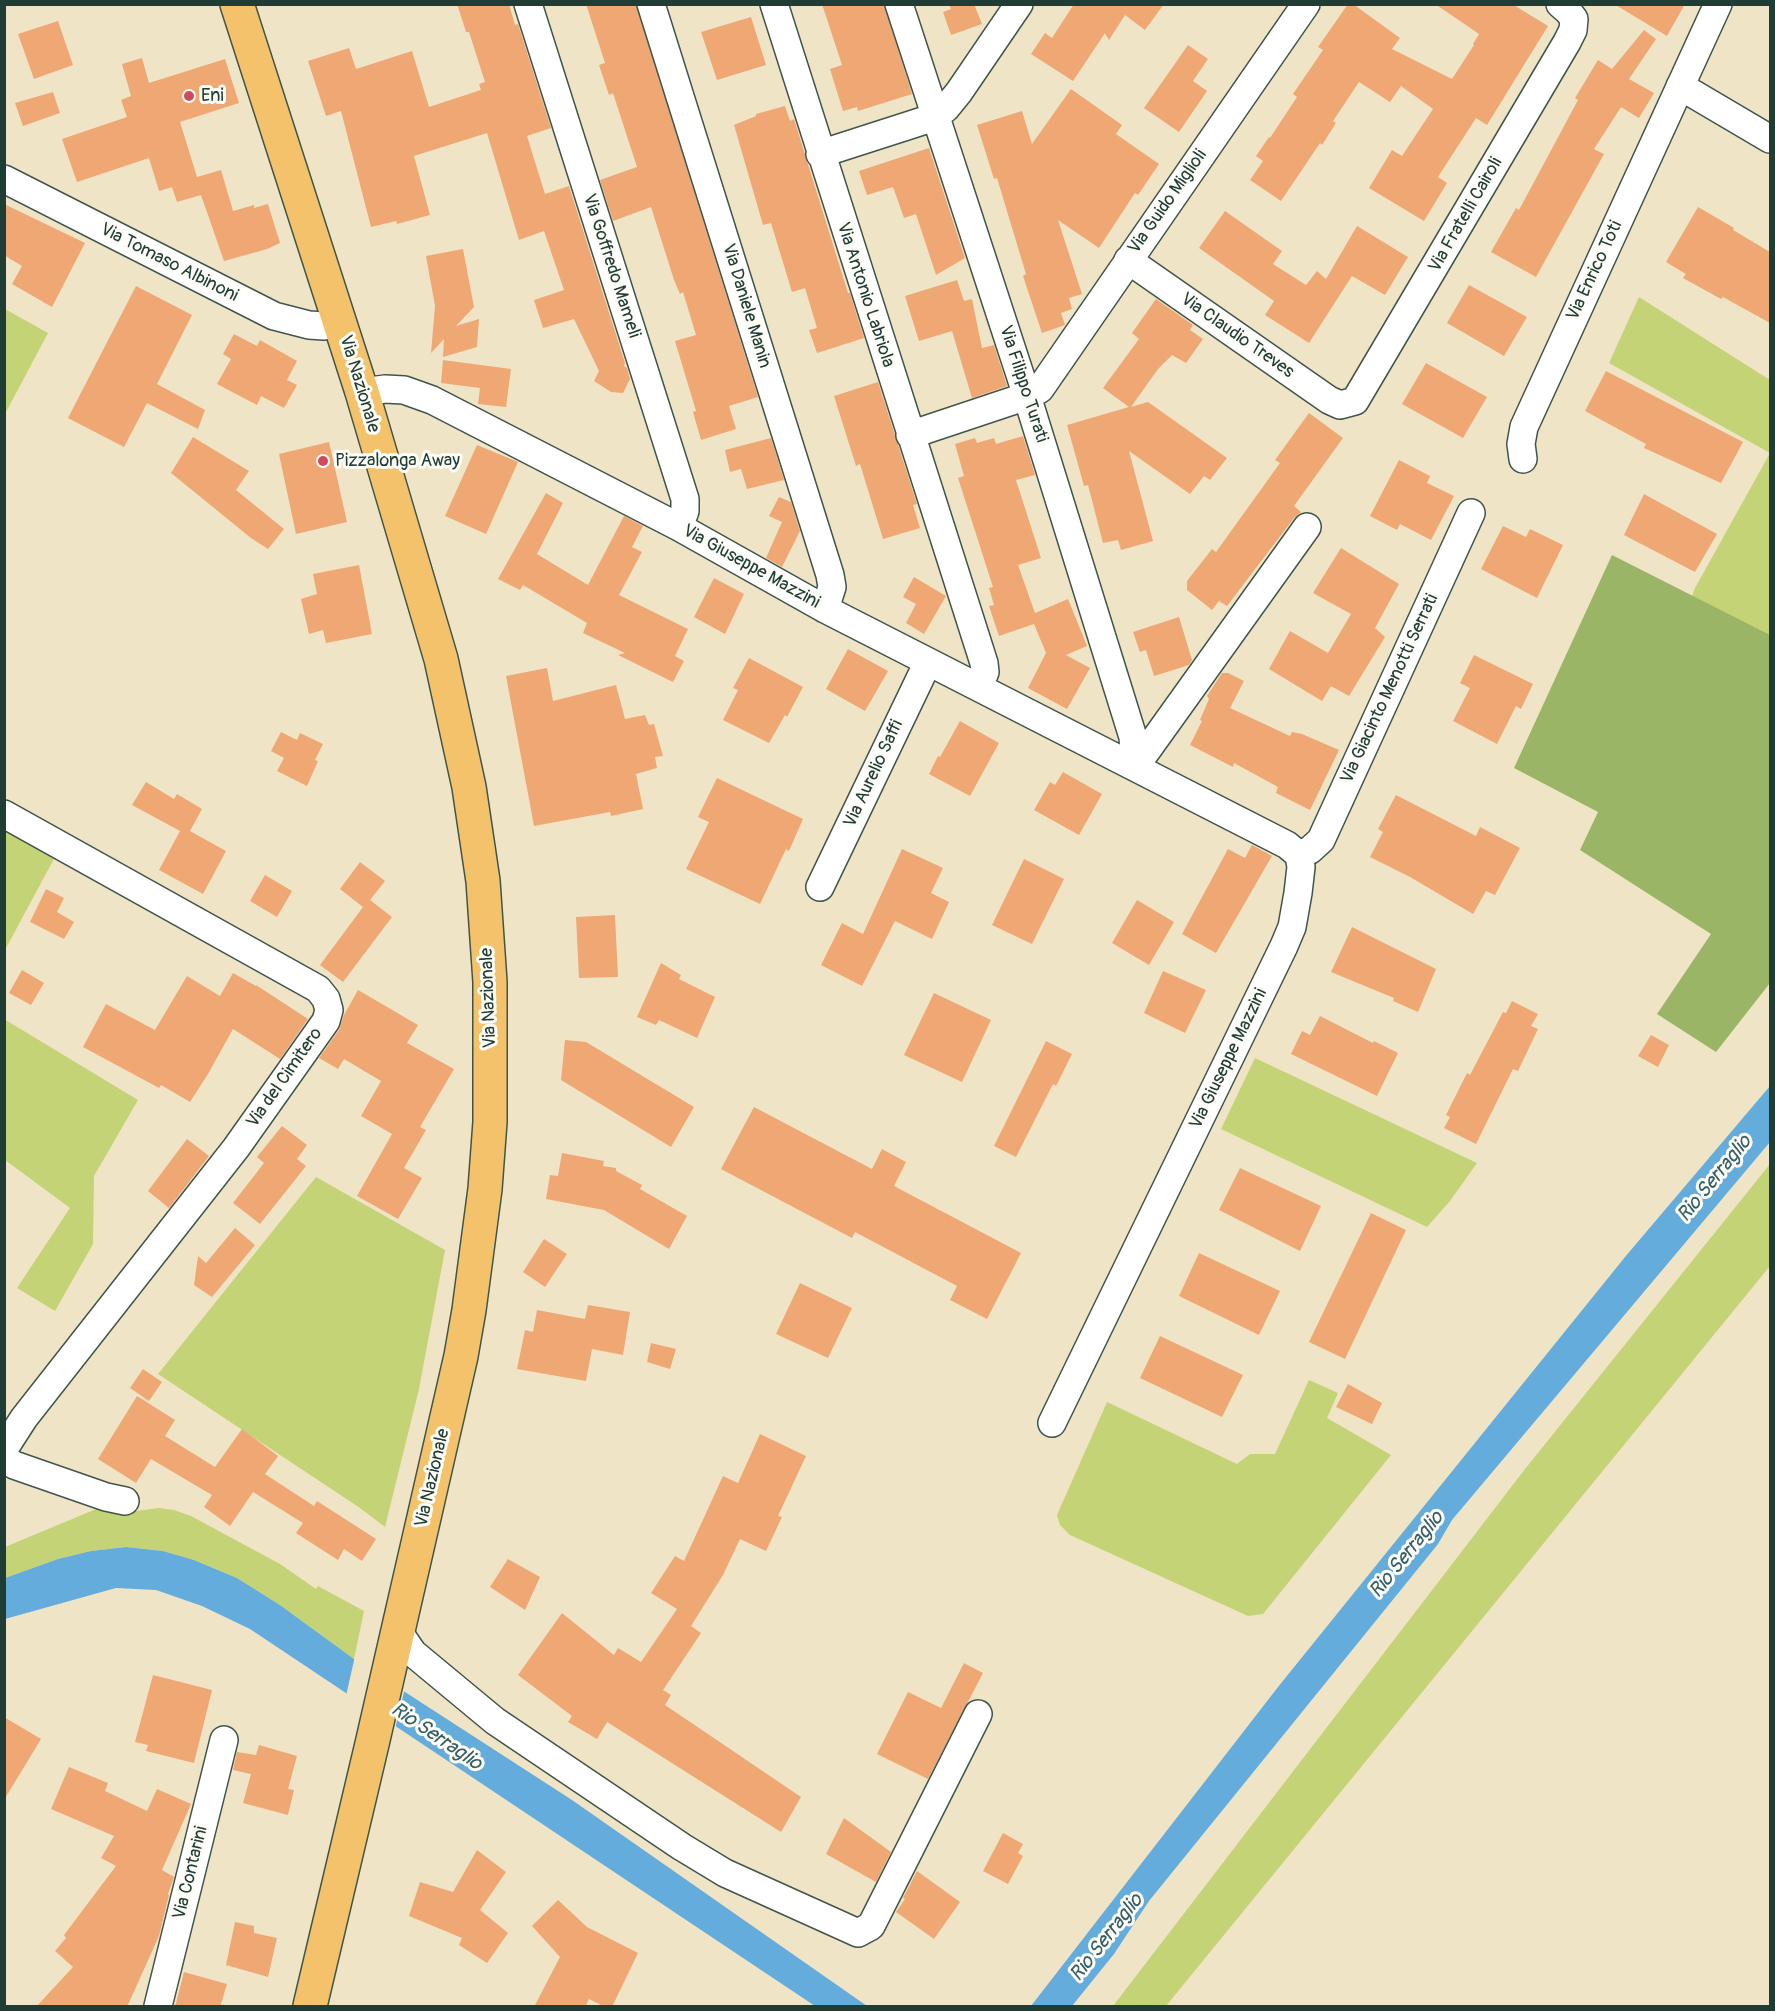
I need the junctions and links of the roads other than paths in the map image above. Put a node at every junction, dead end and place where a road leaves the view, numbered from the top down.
1 (237, 4) edge
2 (528, 4) edge
3 (651, 4) edge
4 (774, 4) edge
5 (899, 4) edge
6 (1020, 4) edge
7 (1306, 4) edge
8 (1718, 4) edge
9 (1567, 12) edge
10 (1680, 86) junction
11 (935, 117) junction
12 (1770, 139) edge
13 (820, 154) junction
14 (4, 179) edge
15 (1128, 260) junction
16 (339, 321) junction
17 (362, 392) junction
18 (1027, 396) junction
19 (1347, 404) joint
20 (910, 435) junction
21 (1522, 459) dead end
22 (1471, 513) dead end
23 (679, 527) junction
24 (1307, 527) dead end
25 (825, 609) junction
26 (928, 662) junction
27 (979, 687) junction
28 (1135, 767) junction
29 (4, 814) edge
30 (1299, 855) junction
31 (820, 887) dead end
32 (1052, 1423) dead end
33 (4, 1449) edge
34 (4, 1458) edge
35 (125, 1501) dead end
36 (395, 1644) junction
37 (978, 1713) dead end
38 (224, 1740) dead end
39 (158, 2007) edge
40 (310, 2007) edge

1 - 16 main road, Via Nazionale
2 - 23 street, Via Goffredo Mameli
3 - 25 street, Via Daniele Manin
4 - 13 street, Via Antonio Labriola
5 - 11 street, Via Filippo Turati
6 - 11 street
7 - 15 street, Via Guido Miglioli
8 - 10 street, Via Enrico Toti
9 - 19 street, Via Fratelli Cairoli
10 - 12 street
10 - 21 street, Via Enrico Toti
11 - 13 street
11 - 18 street, Via Filippo Turati
13 - 20 street, Via Antonio Labriola
14 - 16 street, Via Tomaso Albinoni
15 - 18 street, Via Guido Miglioli
15 - 19 street, Via Claudio Treves
16 - 17 main road, Via Nazionale
17 - 23 street, Via Giuseppe Mazzini
17 - 36 main road, Via Nazionale
18 - 20 street
18 - 28 street, Via Filippo Turati
20 - 27 street, Via Antonio Labriola
22 - 30 street, Via Giacinto Menotti Serrati
23 - 25 street, Via Giuseppe Mazzini
24 - 28 street
25 - 26 street, Via Giuseppe Mazzini
26 - 27 street, Via Giuseppe Mazzini
26 - 31 street, Via Aurelio Saffi
27 - 28 street, Via Giuseppe Mazzini
28 - 30 street, Via Giuseppe Mazzini
29 - 33 street, Via del Cimitero
30 - 32 street, Via Giuseppe Mazzini
34 - 35 street
36 - 37 street
36 - 40 main road, Via Nazionale
38 - 39 street, Via Contarini

